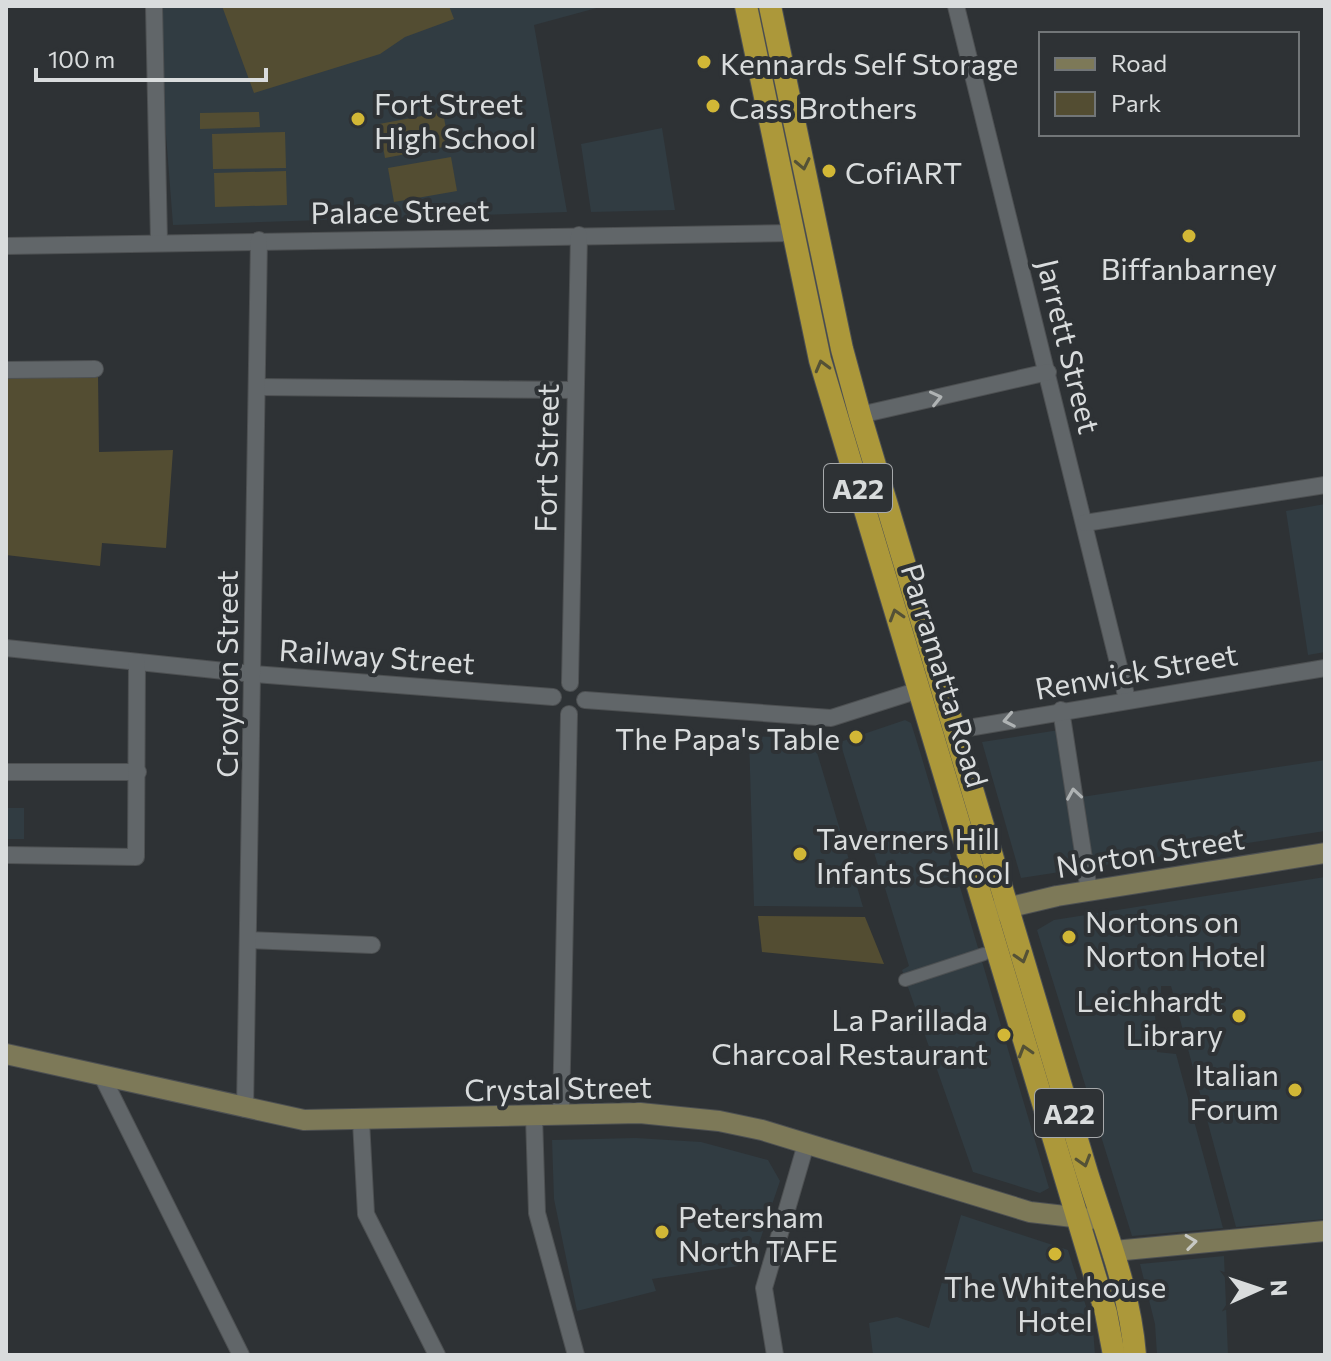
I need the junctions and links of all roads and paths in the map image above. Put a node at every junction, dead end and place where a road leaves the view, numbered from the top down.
1 (154, 6) edge
2 (746, 6) edge
3 (770, 6) edge
4 (956, 6) edge
5 (795, 233) junction
6 (579, 235) junction
7 (259, 240) junction
8 (159, 242) junction
9 (6, 246) edge
10 (95, 369) dead end
11 (6, 370) edge
12 (1048, 372) junction
13 (257, 387) junction
14 (574, 390) junction
15 (860, 415) junction
16 (1325, 485) edge
17 (1085, 523) junction
18 (6, 648) edge
19 (137, 662) junction
20 (1325, 668) edge
21 (253, 674) junction
22 (570, 683) junction
23 (919, 690) junction
24 (553, 697) junction
25 (1127, 699) junction
26 (585, 700) junction
27 (1061, 710) junction
28 (569, 714) junction
29 (956, 730) junction
30 (6, 772) edge
31 (138, 772) junction
32 (1325, 853) edge
33 (6, 855) edge
34 (1089, 891) junction
35 (996, 910) junction
36 (250, 940) junction
37 (372, 945) dead end
38 (984, 954) dead end
39 (905, 980) dead end
40 (6, 1054) edge
41 (102, 1076) junction
42 (245, 1109) junction
43 (561, 1115) junction
44 (534, 1116) junction
45 (361, 1121) junction
46 (806, 1144) junction
47 (1077, 1218) junction
48 (1103, 1220) junction
49 (1325, 1231) edge
50 (1114, 1251) junction
51 (241, 1355) edge
52 (437, 1355) edge
53 (576, 1355) edge
54 (775, 1355) edge
55 (1114, 1355) edge
56 (1135, 1355) edge

1 - 8 street
2 - 5 highway, Parramatta Road / A22
3 -> 15 highway, Parramatta Road / A22
4 - 12 street, Jarrett Street
5 - 6 street, Palace Street
23 -> 5 highway, Parramatta Road / A22
6 - 7 street, Palace Street
6 - 14 street, Fort Street
7 - 8 street, Palace Street
7 - 13 street, Croydon Street
8 - 9 street, Palace Street
10 - 11 street
15 -> 12 street
12 - 17 street, Jarrett Street
13 - 14 street
13 - 21 street, Croydon Street
14 - 22 street, Fort Street
15 - 29 highway, Parramatta Road / A22
16 - 17 street
17 - 25 street, Jarrett Street
18 - 19 street, Railway Street
19 - 21 street, Railway Street
19 - 31 street
20 - 25 street, Renwick Street
21 - 24 street, Railway Street
21 - 36 street, Croydon Street
22 - 24 street
22 - 26 street
23 - 26 street
23 - 35 highway, Parramatta Road / A22
24 - 28 street
25 - 27 street, Renwick Street
26 - 28 street
27 -> 29 street, Renwick Street
34 -> 27 street
28 - 43 street
29 - 35 highway, Parramatta Road / A22
30 - 31 street
31 - 33 street
32 - 34 main road, Norton Street
34 - 35 main road, Norton Street
47 -> 35 highway, Parramatta Road / A22
35 -> 48 highway, Parramatta Road / A22
36 - 37 street
36 - 42 street, Croydon Street
38 - 39 street
40 - 41 main road, Crystal Street
41 - 42 main road, Crystal Street
41 - 51 street
42 - 45 main road, Crystal Street
43 - 44 main road, Crystal Street
43 - 46 main road, Crystal Street
44 - 45 main road, Crystal Street
44 - 53 street
45 - 52 street
46 - 47 main road, Crystal Street
46 - 54 street
47 - 48 main road, Crystal Street
47 - 55 highway, Parramatta Road / A22
48 - 50 highway, Parramatta Road / A22
50 -> 49 main road
50 - 56 highway, Parramatta Road / A22

